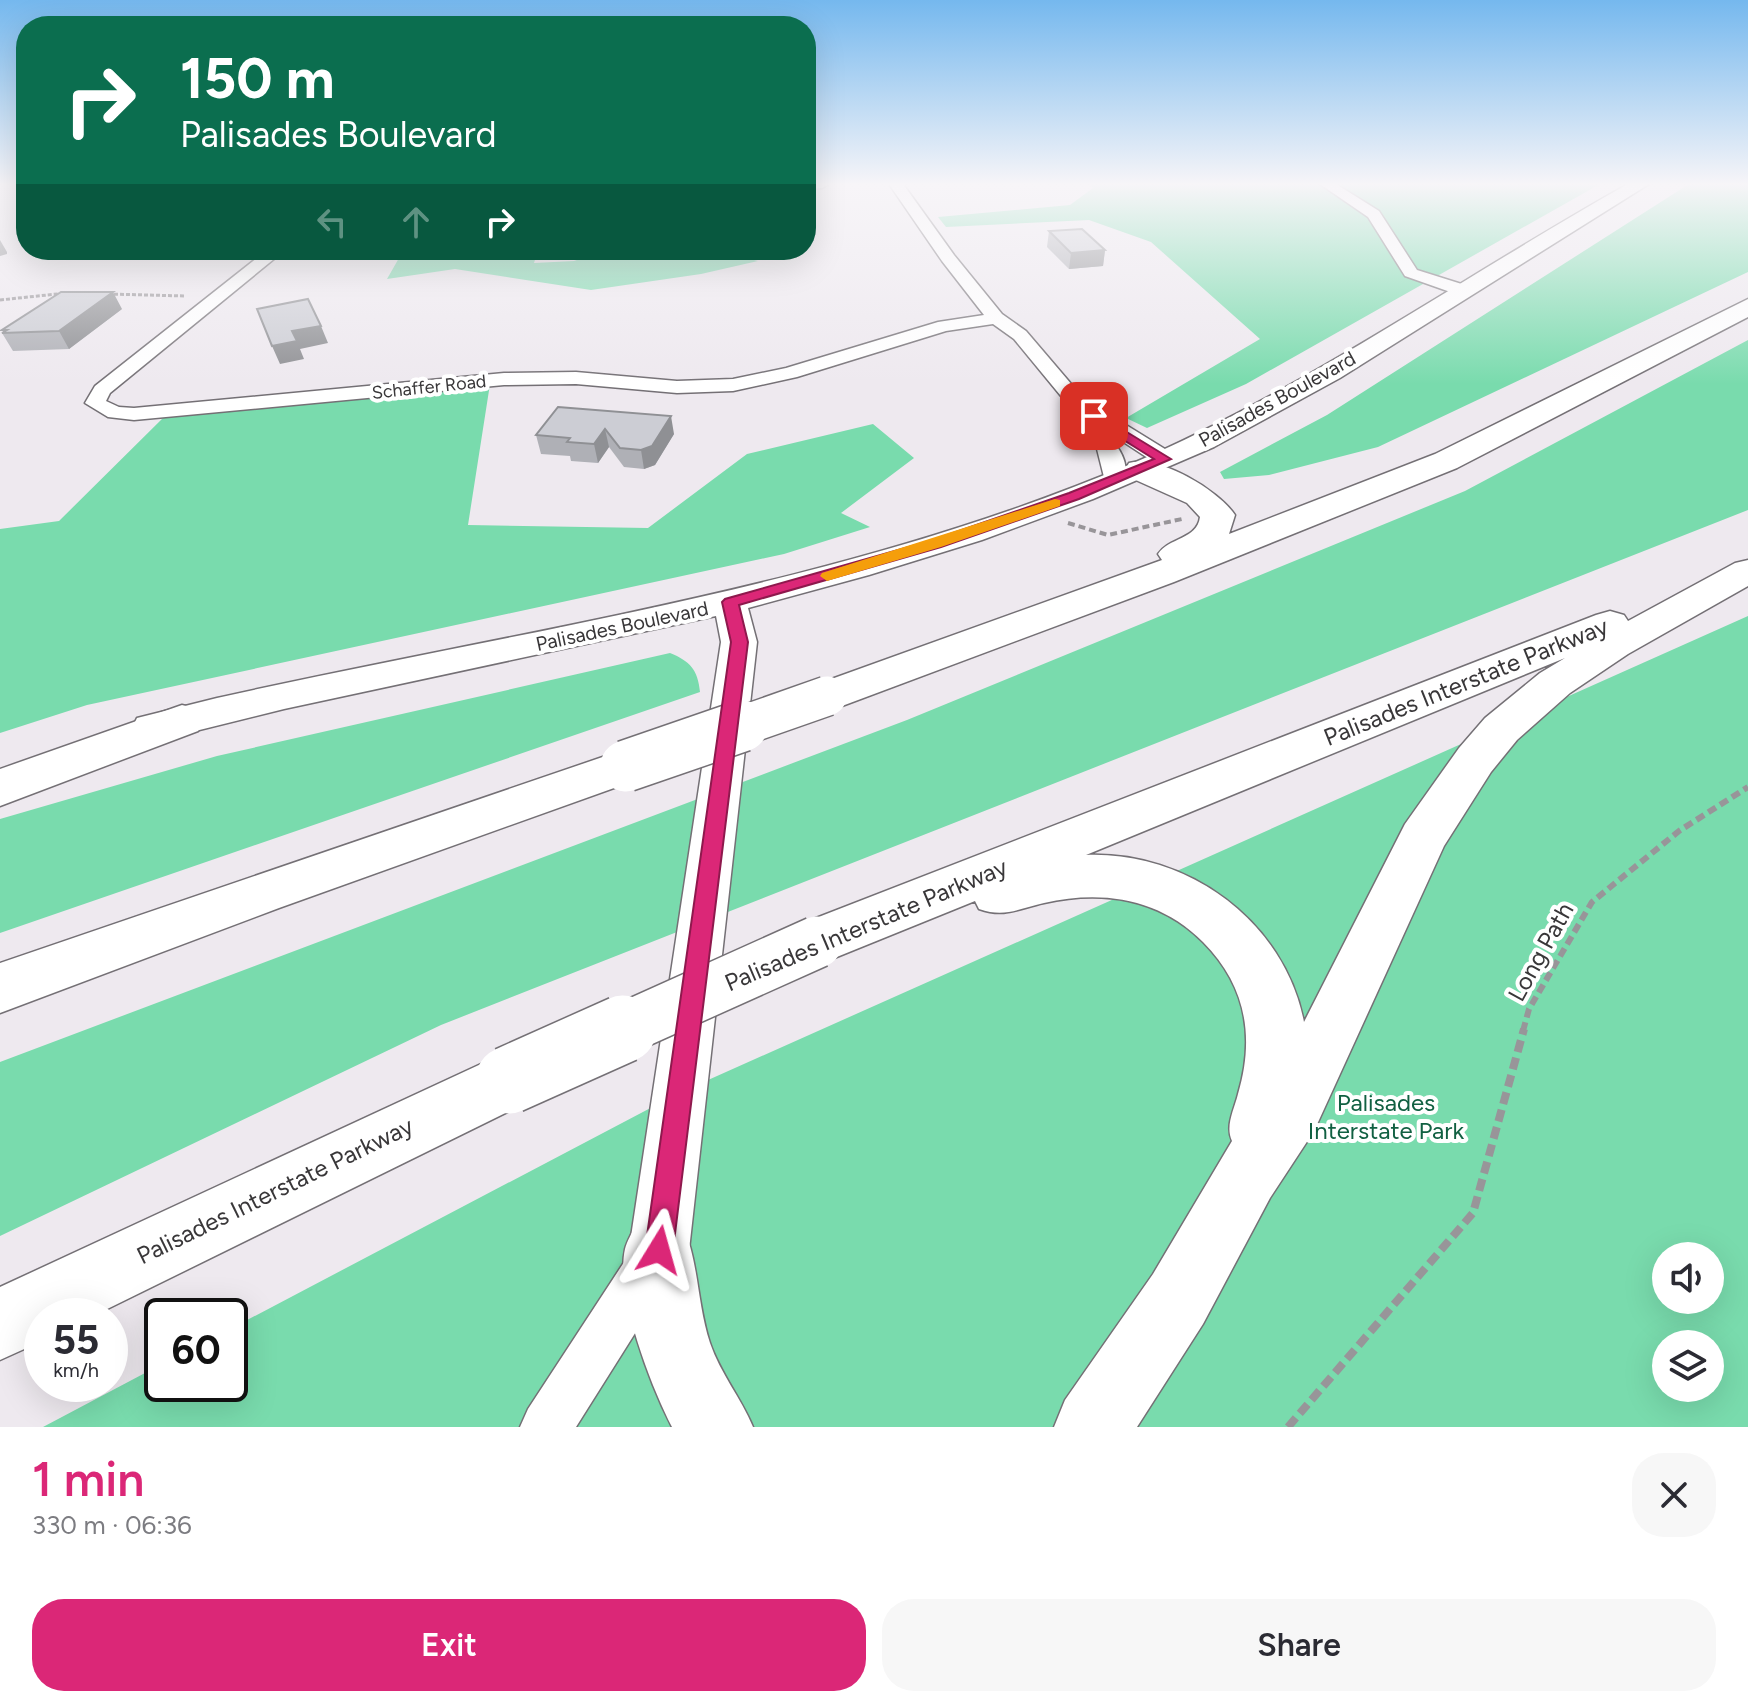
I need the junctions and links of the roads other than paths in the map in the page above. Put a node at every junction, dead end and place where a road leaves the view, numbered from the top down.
1 (943, 251) edge
2 (1397, 251) edge
3 (1524, 251) edge
4 (265, 260) edge
5 (1462, 290) junction
6 (1748, 307) edge
7 (996, 318) junction
8 (1017, 346) junction
9 (1140, 470) junction
10 (1748, 568) edge
11 (730, 602) junction
12 (1008, 632) junction
13 (182, 720) junction
14 (0, 770) edge
15 (0, 788) edge
16 (390, 847) junction
17 (817, 942) junction
18 (0, 965) edge
19 (0, 988) edge
20 (1247, 1175) junction
21 (659, 1250) junction
22 (0, 1324) edge
23 (546, 1427) edge
24 (715, 1427) edge
25 (1092, 1427) edge

1 - 7 street
2 - 5 street
3 - 5 main road, Palisades Boulevard
4 - 7 street, Schaffer Road
5 - 9 main road, Palisades Boulevard
6 - 12 highway
7 - 8 street
8 - 9 street
8 - 9 street
9 - 11 main road, Palisades Boulevard
9 - 12 highway
10 - 17 highway, Palisades Interstate Parkway
10 - 20 highway
11 - 13 main road, Palisades Boulevard
11 - 21 main road
12 - 16 highway, bridge
13 - 14 main road, Palisades Boulevard
13 - 15 highway
16 - 18 highway
16 - 19 highway
17 - 20 highway
17 - 22 highway, Palisades Interstate Parkway, bridge
20 - 25 highway
21 - 23 street
21 - 24 highway

